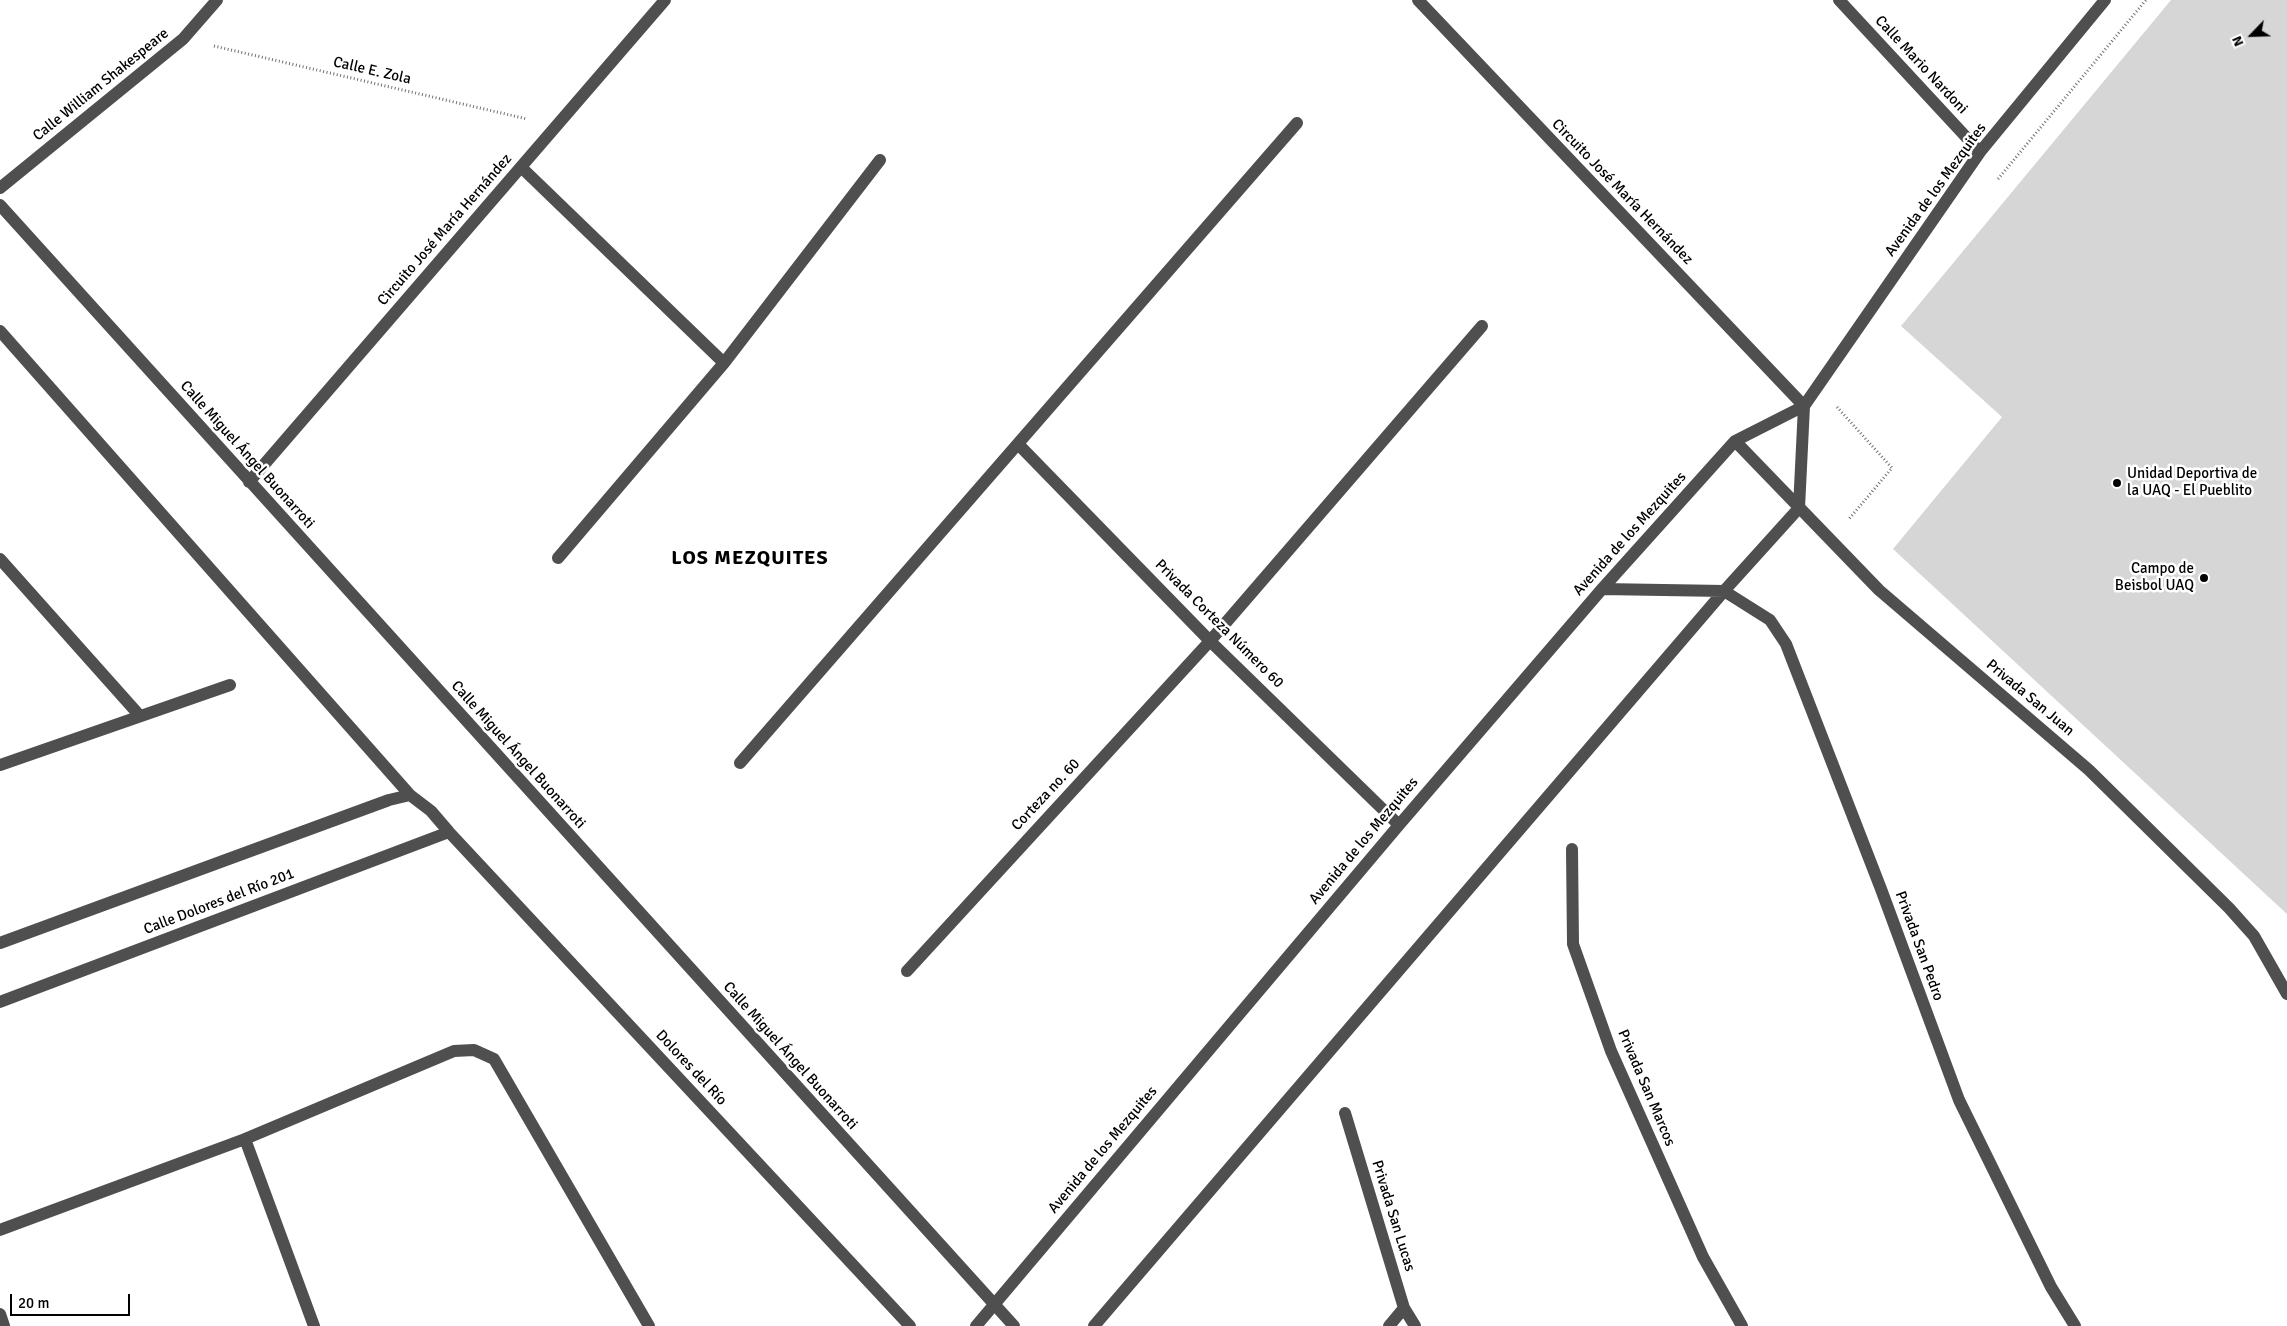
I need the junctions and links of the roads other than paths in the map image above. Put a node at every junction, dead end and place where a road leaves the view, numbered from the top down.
1 (217, 0) edge
2 (665, 0) edge
3 (1418, 0) edge
4 (1838, 0) edge
5 (2105, 0) edge
6 (1298, 123) dead end
7 (1980, 152) junction
8 (880, 160) dead end
9 (521, 167) junction
10 (0, 188) edge
11 (0, 206) edge
12 (1482, 326) dead end
13 (0, 331) edge
14 (724, 363) junction
15 (1804, 406) junction
16 (1735, 441) junction
17 (1018, 444) junction
18 (249, 482) junction
19 (1799, 508) junction
20 (558, 558) dead end
21 (0, 559) edge
22 (1602, 589) junction
23 (1724, 591) junction
24 (1210, 642) junction
25 (230, 685) dead end
26 (140, 716) junction
27 (740, 763) dead end
28 (0, 765) edge
29 (410, 795) junction
30 (1399, 825) junction
31 (449, 832) junction
32 (1572, 849) dead end
33 (0, 943) edge
34 (907, 971) dead end
35 (2287, 994) edge
36 (0, 1002) edge
37 (1345, 1113) dead end
38 (244, 1139) junction
39 (0, 1230) edge
40 (993, 1304) junction
41 (1404, 1308) junction
42 (0, 1314) edge
43 (4, 1326) edge
44 (314, 1326) edge
45 (649, 1326) edge
46 (910, 1326) edge
47 (976, 1326) edge
48 (1014, 1326) edge
49 (1094, 1326) edge
50 (1389, 1326) edge
51 (1415, 1326) edge
52 (1742, 1326) edge
53 (2075, 1326) edge

1 - 10 street, Calle William Shakespeare
2 - 9 street, Circuito José María Hernández
3 - 15 street, Circuito José María Hernández
4 - 7 street, Calle Mario Nardoni
5 - 7 street, Avenida de los Mezquites
6 - 17 street
7 - 15 street, Avenida de los Mezquites
8 - 14 street
9 - 14 street
9 - 18 street, Circuito José María Hernández
11 - 18 street, Calle Miguel Ángel Buonarroti
12 - 24 street, Corteza no. 60
13 - 29 street, Dolores del Río
14 - 20 street
15 - 16 street, Avenida de los Mezquites
15 - 19 street
16 - 19 street, Privada San Juan
16 - 22 street, Avenida de los Mezquites
17 - 24 street, Privada Corteza Número 60
17 - 27 street
18 - 40 street, Calle Miguel Ángel Buonarroti
19 - 23 street
19 - 35 street, Privada San Juan
21 - 26 street
22 - 23 street
22 - 30 street, Avenida de los Mezquites
23 - 49 street
23 - 53 street, Privada San Pedro
24 - 30 street, Privada Corteza Número 60
24 - 34 street, Corteza no. 60
25 - 26 street
26 - 28 street
29 - 31 street, Dolores del Río
29 - 33 street
30 - 40 street, Avenida de los Mezquites
31 - 36 street, Calle Dolores del Río 201
31 - 46 street, Dolores del Río
32 - 52 street, Privada San Marcos
37 - 41 street, Privada San Lucas
38 - 39 street
38 - 44 street
38 - 45 street
40 - 47 street, Avenida de los Mezquites
40 - 48 street, Calle Miguel Ángel Buonarroti
41 - 50 street
41 - 51 street, Privada San Lucas
42 - 43 street

